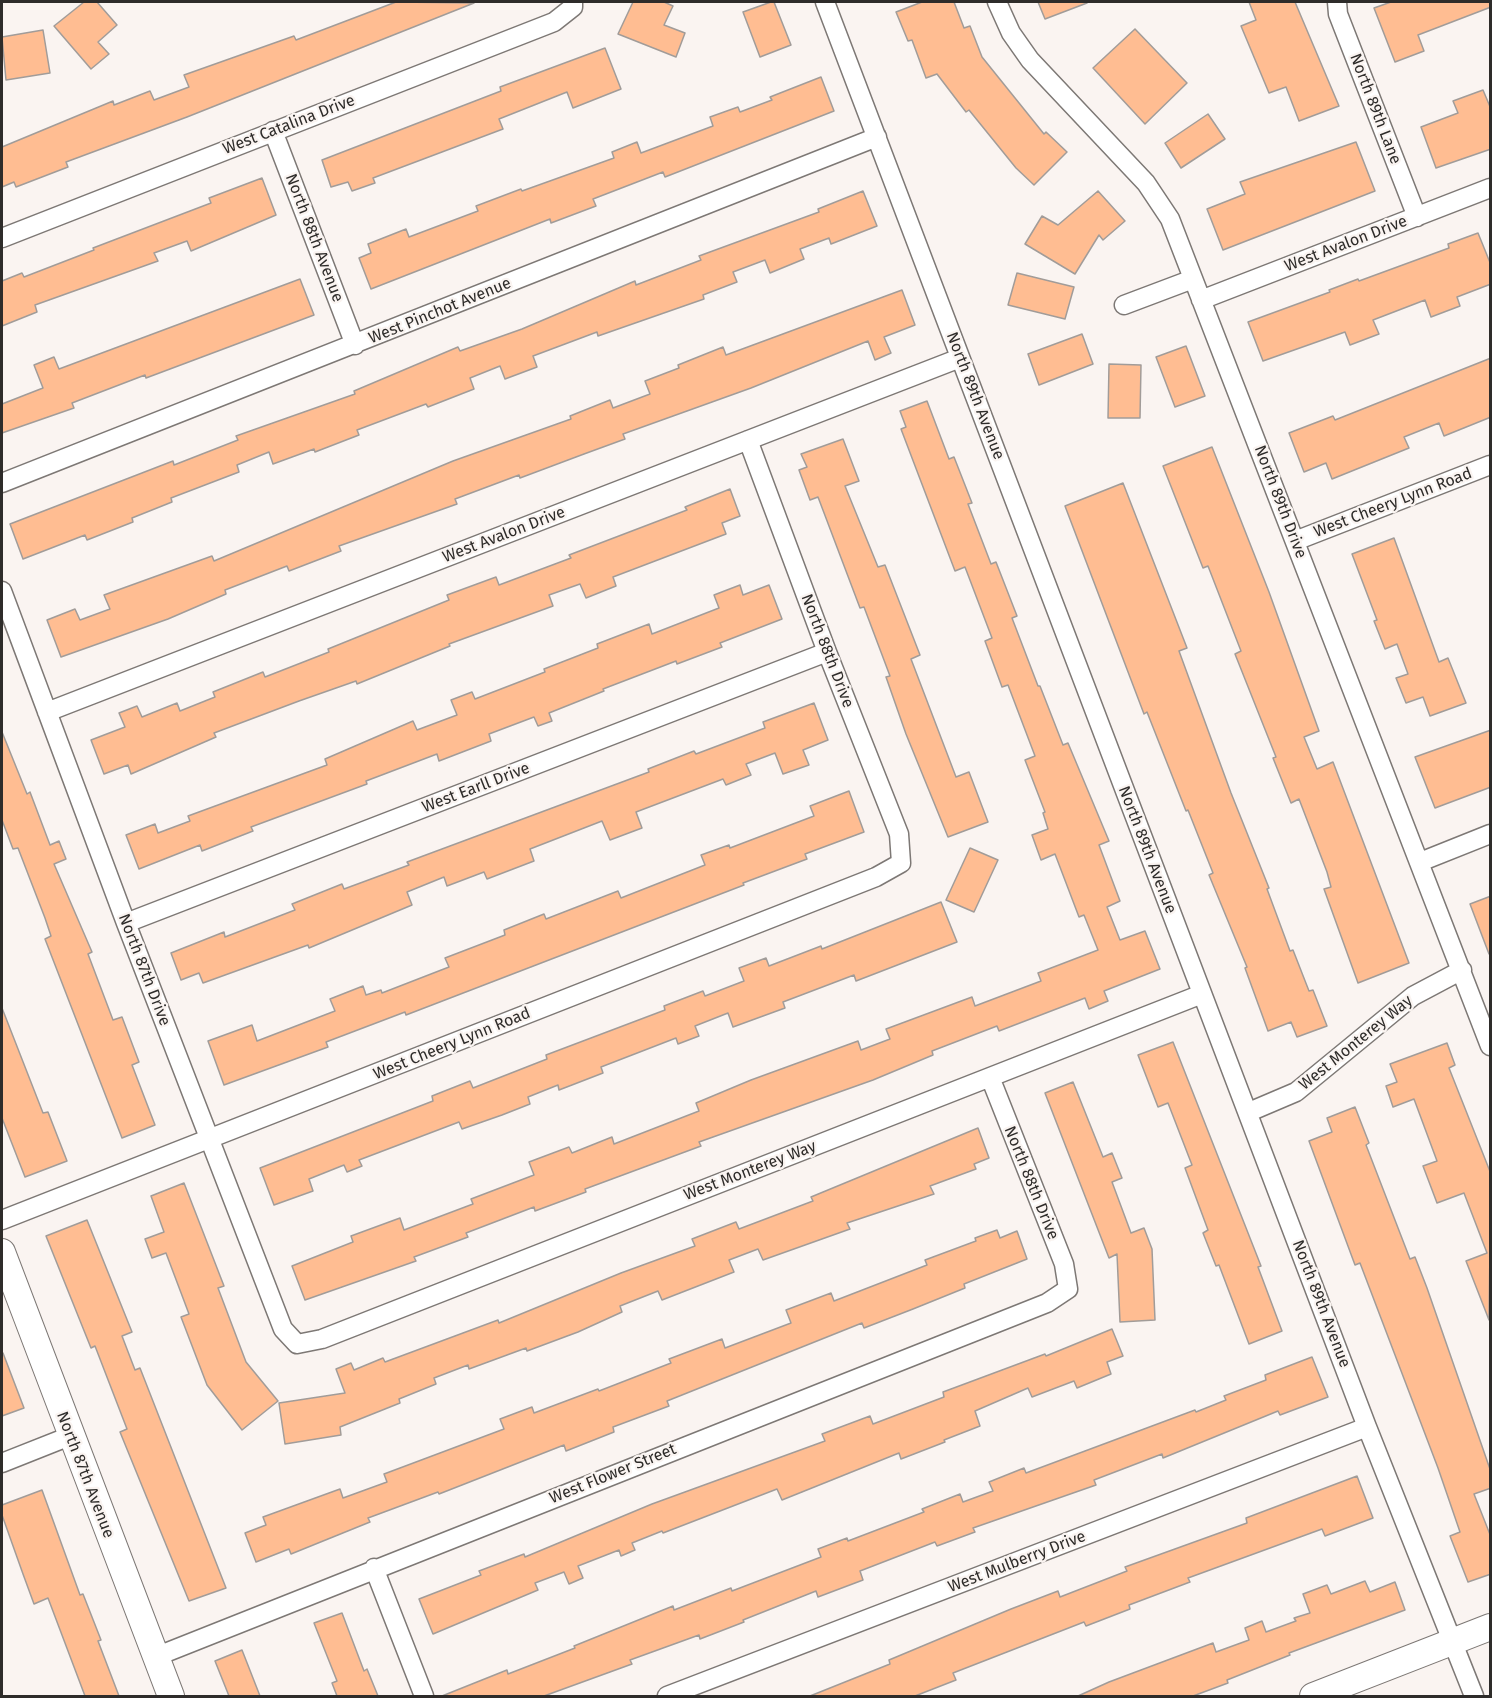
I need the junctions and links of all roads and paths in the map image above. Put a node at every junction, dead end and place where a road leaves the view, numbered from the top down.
1 (825, 2) edge
2 (997, 2) edge
3 (1337, 2) edge
4 (573, 4) edge
5 (273, 131) junction
6 (877, 137) junction
7 (1491, 188) edge
8 (1417, 216) junction
9 (2, 238) edge
10 (1193, 279) junction
11 (1201, 300) junction
12 (1124, 305) dead end
13 (355, 345) junction
14 (960, 358) junction
15 (748, 440) junction
16 (1491, 465) edge
17 (2, 483) edge
18 (1295, 541) junction
19 (2, 591) edge
20 (827, 652) junction
21 (47, 711) junction
22 (1491, 834) edge
23 (1420, 862) junction
24 (901, 863) joint
25 (126, 923) junction
26 (1462, 970) junction
27 (1202, 994) junction
28 (1491, 1046) edge
29 (990, 1077) junction
30 (1249, 1112) junction
31 (210, 1139) junction
32 (2, 1220) edge
33 (2, 1252) edge
34 (1068, 1289) joint
35 (297, 1344) joint
36 (1367, 1427) junction
37 (70, 1436) junction
38 (2, 1462) edge
39 (374, 1568) junction
40 (1491, 1627) edge
41 (1453, 1642) junction
42 (155, 1657) junction
43 (171, 1696) edge
44 (424, 1696) edge
45 (667, 1696) edge
46 (1313, 1696) edge
47 (1474, 1696) edge

1 - 6 street, North 89th Avenue
2 - 10 street, North 89th Drive
3 - 8 street, North 89th Lane
4 - 5 street, West Catalina Drive
5 - 9 street, West Catalina Drive
5 - 13 street, North 88th Avenue
6 - 13 street, West Pinchot Avenue
6 - 14 street, North 89th Avenue
7 - 8 street, West Avalon Drive
8 - 11 street, West Avalon Drive
10 - 11 street, North 89th Drive
10 - 12 street
11 - 18 street, North 89th Drive
13 - 17 street, West Pinchot Avenue
14 - 15 street, West Avalon Drive
14 - 27 street, North 89th Avenue
15 - 20 street, North 88th Drive
15 - 21 street, West Avalon Drive
16 - 18 street, West Cheery Lynn Road
18 - 23 street, North 89th Drive
19 - 21 street, North 87th Drive
20 - 24 street, North 88th Drive
20 - 25 street, West Earll Drive
21 - 25 street, North 87th Drive
22 - 23 street
23 - 26 street, North 89th Drive
24 - 31 street, West Cheery Lynn Road
25 - 31 street, North 87th Drive
26 - 28 street, North 89th Drive
26 - 30 street, West Monterey Way
27 - 29 street, West Monterey Way
27 - 30 street, North 89th Avenue
29 - 34 street, North 88th Drive
29 - 35 street, West Monterey Way
30 - 36 street, North 89th Avenue
31 - 32 street, West Cheery Lynn Road
31 - 35 street, North 87th Drive
33 - 37 street, North 87th Avenue
34 - 39 street, West Flower Street
36 - 41 street, North 89th Avenue
36 - 45 street, West Mulberry Drive
37 - 38 street
37 - 42 street, North 87th Avenue
39 - 42 street, West Flower Street
39 - 44 street
40 - 41 street
41 - 46 street
41 - 47 street, North 89th Avenue
42 - 43 street, North 87th Avenue

